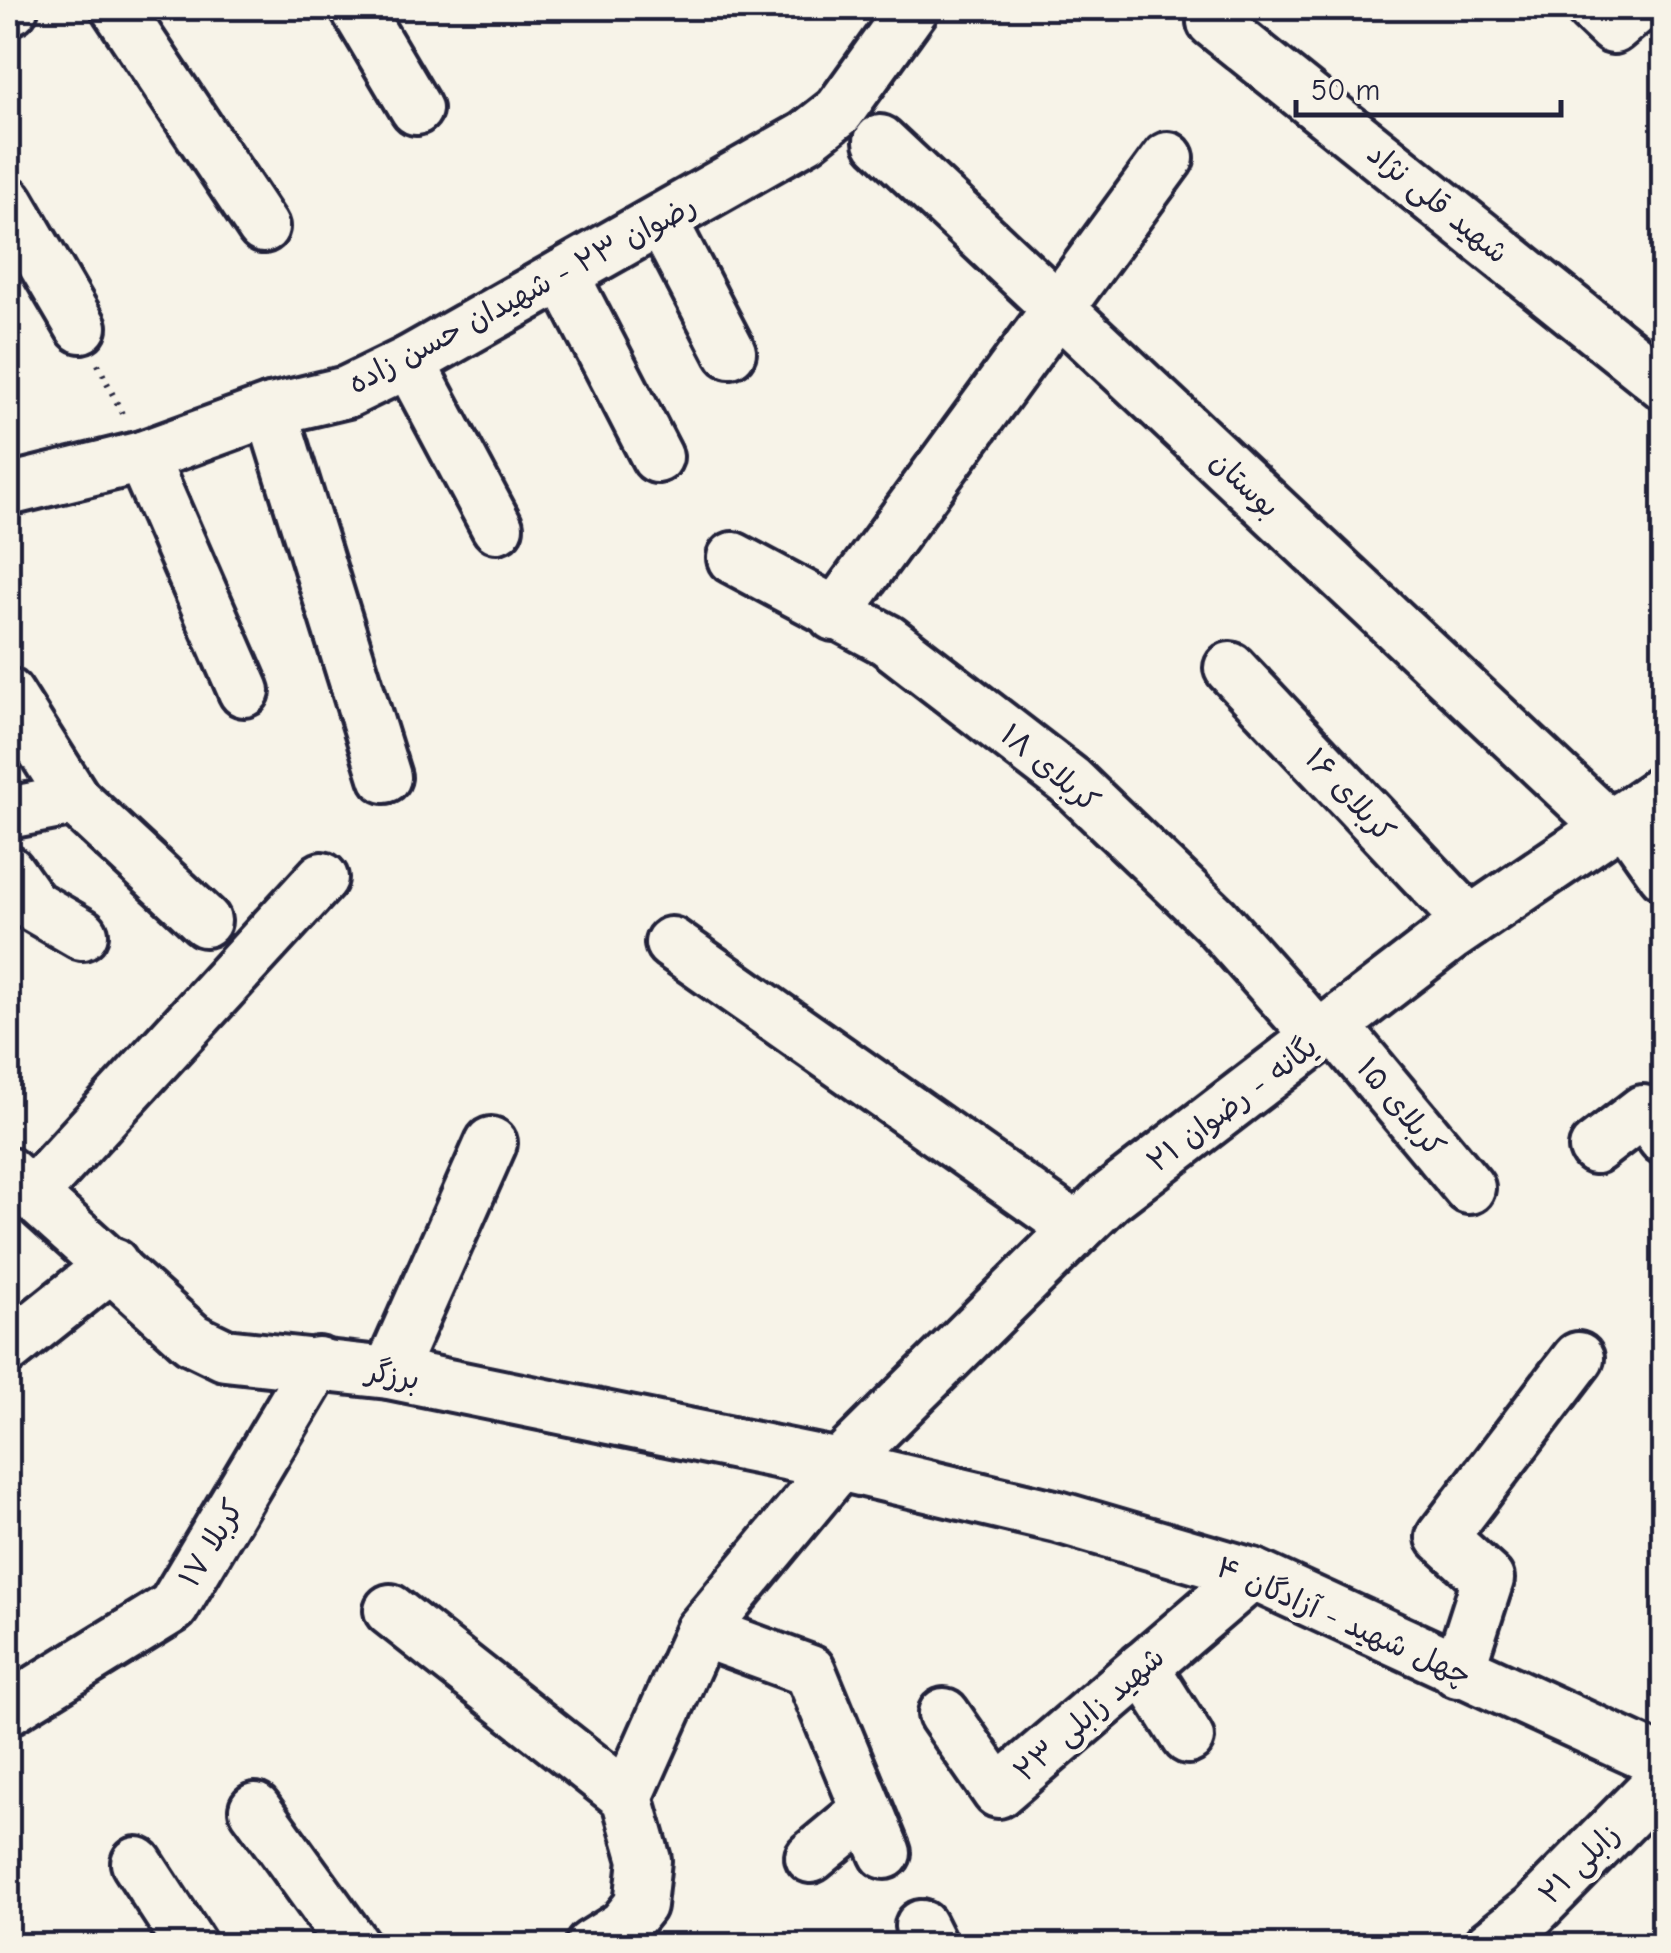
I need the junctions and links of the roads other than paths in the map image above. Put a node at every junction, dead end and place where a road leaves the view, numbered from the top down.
1 (117, 8) edge
2 (356, 8) edge
3 (913, 8) edge
4 (1592, 8) edge
5 (1637, 8) edge
6 (1213, 22) dead end
7 (416, 110) dead end
8 (880, 141) dead end
9 (1168, 158) dead end
10 (8, 202) edge
11 (662, 221) junction
12 (263, 227) dead end
13 (563, 275) junction
14 (1058, 308) junction
15 (80, 327) road end
16 (730, 352) dead end
17 (409, 362) junction
18 (1664, 384) edge
19 (271, 410) junction
20 (142, 457) junction
21 (658, 457) dead end
22 (8, 490) edge
23 (497, 527) dead end
24 (733, 558) dead end
25 (834, 615) junction
26 (1230, 668) dead end
27 (244, 691) dead end
28 (8, 694) edge
29 (384, 776) dead end
30 (75, 800) junction
31 (1632, 811) edge
32 (8, 813) edge
33 (8, 871) edge
34 (1664, 874) edge
35 (322, 878) dead end
36 (205, 921) dead end
37 (1470, 922) junction
38 (82, 934) dead end
39 (671, 943) dead end
40 (1326, 1032) junction
41 (1664, 1139) edge
42 (491, 1142) dead end
43 (1595, 1148) dead end
44 (20, 1184) edge
45 (1469, 1188) dead end
46 (1077, 1230) junction
47 (113, 1264) junction
48 (8, 1348) edge
49 (1578, 1358) dead end
50 (318, 1363) junction
51 (389, 1373) junction
52 (840, 1465) junction
53 (1252, 1574) junction
54 (390, 1610) dead end
55 (701, 1630) junction
56 (1143, 1667) junction
57 (1458, 1672) junction
58 (8, 1709) edge
59 (944, 1714) dead end
60 (1188, 1738) dead end
61 (1664, 1763) edge
62 (1664, 1778) edge
63 (627, 1797) junction
64 (255, 1809) dead end
65 (811, 1857) dead end
66 (137, 1862) dead end
67 (1538, 1928) edge
68 (190, 1946) edge
69 (354, 1946) edge
70 (591, 1946) edge
71 (1489, 1946) edge

1 - 12 street
2 - 7 street
3 - 11 street, رضوان ۲۳ - شهیدان حسن زاده
4 - 5 street
6 - 18 street, شهید قلی نژاد
8 - 14 street, بوستان
9 - 14 street
10 - 15 street
11 - 13 street, رضوان ۲۳ - شهیدان حسن زاده
11 - 16 street
13 - 17 street, رضوان ۲۳ - شهیدان حسن زاده
13 - 21 street
14 - 25 street
14 - 31 street, بوستان
17 - 19 street, رضوان ۲۳ - شهیدان حسن زاده
17 - 23 street
19 - 20 street, رضوان ۲۳ - شهیدان حسن زاده
19 - 29 street
20 - 22 street, رضوان ۲۳ - شهیدان حسن زاده
20 - 27 street
24 - 25 street, کربلای ۱۸
25 - 40 street, کربلای ۱۸
26 - 37 street, کربلای ۱۶
28 - 30 street
30 - 32 street
30 - 36 street
31 - 34 street, بوستان
31 - 37 street, یگانه - رضوان ۲۱
33 - 38 street
35 - 44 street
37 - 40 street, یگانه - رضوان ۲۱
39 - 46 street
40 - 45 street, کربلای ۱۵
40 - 46 street, یگانه - رضوان ۲۱
41 - 43 street
42 - 51 street
44 - 47 street, برزگر
46 - 52 street, یگانه - رضوان ۲۱
47 - 48 street
47 - 50 street, برزگر
49 - 57 street
50 - 51 street, برزگر
50 - 58 street, کربلا ۱۷
51 - 52 street, برزگر
52 - 53 street, چهل شهید - آزادگان ۴
52 - 55 street, یگانه - رضوان ۲۱
53 - 56 street, شهید زابلی ۲۳
53 - 57 street, چهل شهید - آزادگان ۴
54 - 63 street
55 - 63 street, یگانه - رضوان ۲۱
55 - 65 street
56 - 59 street, شهید زابلی ۲۳
56 - 60 street
57 - 61 street, چهل شهید - آزادگان ۴
62 - 67 street, زابلی ۲۱
63 - 70 street
64 - 69 street
66 - 68 street
67 - 71 street, زابلی ۲۱

